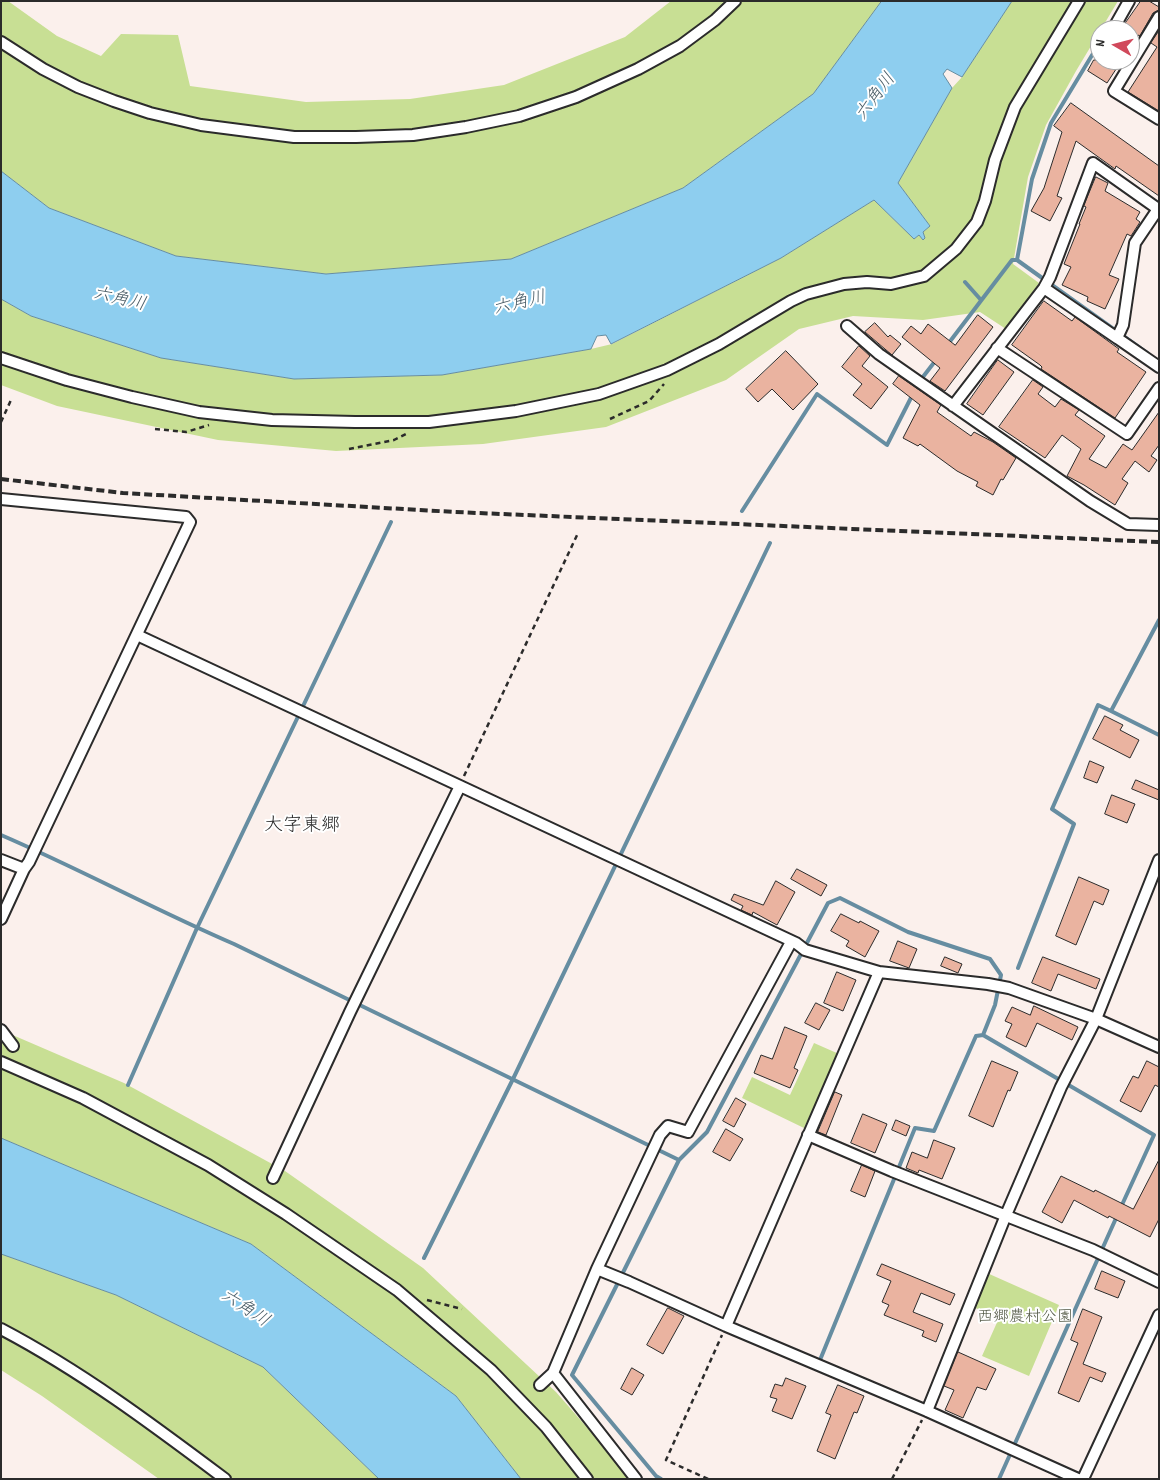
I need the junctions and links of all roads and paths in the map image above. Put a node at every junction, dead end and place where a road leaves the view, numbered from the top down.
1 (735, 1) edge
2 (1079, 1) edge
3 (1129, 1) edge
4 (1159, 17) edge
5 (1118, 20) edge
6 (1, 42) edge
7 (1159, 119) edge
8 (1047, 283) junction
9 (846, 326) dead end
10 (1120, 333) junction
11 (997, 348) junction
12 (1, 358) edge
13 (1159, 367) edge
14 (666, 382) dead end
15 (1159, 388) edge
16 (11, 400) dead end
17 (953, 406) junction
18 (610, 420) dead end
19 (1, 422) edge
20 (213, 424) dead end
21 (155, 429) dead end
22 (412, 431) dead end
23 (349, 449) dead end
24 (1, 499) edge
25 (1159, 526) edge
26 (578, 533) dead end
27 (137, 635) junction
28 (460, 786) junction
29 (1, 860) edge
30 (1159, 860) edge
31 (27, 865) junction
32 (1, 919) edge
33 (793, 942) junction
34 (879, 972) junction
35 (1096, 1019) junction
36 (1, 1030) edge
37 (13, 1046) dead end
38 (1159, 1047) edge
39 (1, 1062) edge
40 (808, 1135) junction
41 (273, 1178) dead end
42 (1006, 1215) junction
43 (597, 1269) junction
44 (1159, 1282) edge
45 (427, 1300) dead end
46 (462, 1310) dead end
47 (1159, 1315) edge
48 (726, 1326) junction
49 (1, 1329) edge
50 (553, 1373) junction
51 (540, 1385) dead end
52 (927, 1411) junction
53 (225, 1479) edge
54 (587, 1479) edge
55 (636, 1479) edge
56 (708, 1479) edge
57 (892, 1479) edge
58 (1078, 1479) edge
59 (1083, 1479) edge

1 - 6 street
2 - 12 street
3 - 5 street
4 - 7 street
8 - 10 street
8 - 10 street
8 - 11 street
9 - 17 street
10 - 13 street
11 - 15 street
11 - 17 street
14 - 18 path
16 - 19 path
17 - 25 street
20 - 21 path
22 - 23 path
24 - 27 street
26 - 28 path
27 - 28 street
27 - 31 street
28 - 33 street
28 - 41 street
29 - 31 street
30 - 35 street
31 - 32 street
33 - 34 street
33 - 43 street
34 - 35 street
34 - 40 street
35 - 38 street
35 - 42 street
36 - 37 street
39 - 54 street
40 - 42 street
40 - 48 street
42 - 44 street
42 - 52 street
43 - 48 street
43 - 50 street
45 - 46 path
47 - 59 street
48 - 52 street
48 - 56 path
49 - 53 street
50 - 51 street
50 - 55 street
52 - 57 path
52 - 58 street

